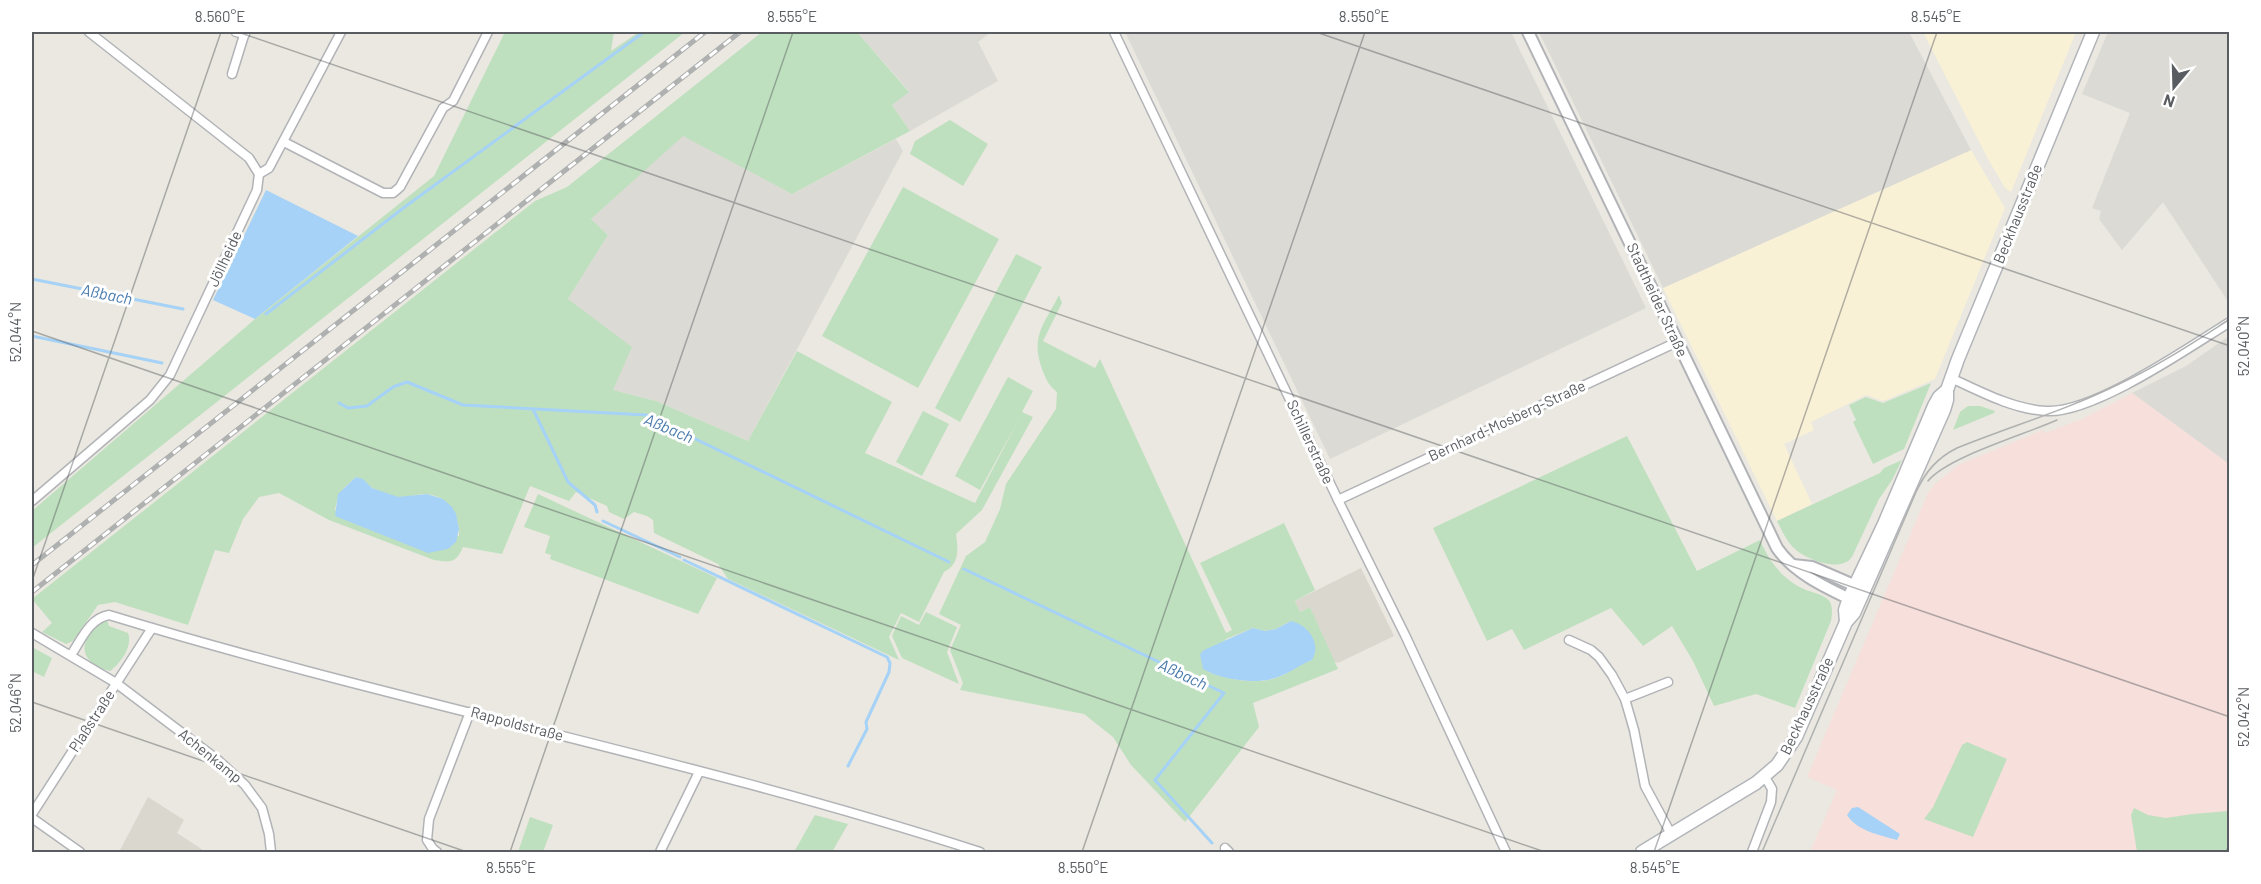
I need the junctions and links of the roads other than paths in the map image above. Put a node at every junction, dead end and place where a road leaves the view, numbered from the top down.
1 (89, 32) edge
2 (242, 32) edge
3 (341, 32) edge
4 (488, 32) edge
5 (1113, 32) edge
6 (1528, 32) edge
7 (2091, 34) edge
8 (232, 74) dead end
9 (284, 142) junction
10 (259, 174) junction
11 (2229, 322) edge
12 (1677, 342) junction
13 (1949, 384) junction
14 (1338, 500) junction
15 (32, 501) edge
16 (1793, 565) junction
17 (1860, 588) junction
18 (1854, 601) junction
19 (152, 628) junction
20 (32, 633) edge
21 (1569, 640) dead end
22 (71, 655) junction
23 (1668, 682) dead end
24 (116, 683) junction
25 (1625, 699) junction
26 (470, 712) junction
27 (699, 772) junction
28 (1766, 777) junction
29 (32, 816) edge
30 (1671, 834) junction
31 (80, 852) edge
32 (271, 852) edge
33 (437, 852) edge
34 (660, 852) edge
35 (980, 852) edge
36 (1506, 852) edge
37 (1642, 852) edge
38 (1752, 852) edge

1 - 10 street
2 - 8 street
3 - 9 street
4 - 9 street
5 - 14 street, Schillerstraße
6 - 12 street, Stadtheider Straße
7 - 13 main road, Beckhausstraße
9 - 10 street
10 - 15 street, Jöllheide
11 - 13 street
12 - 14 street, Bernhard-Mosberg-Straße
12 - 16 street, Stadtheider Straße
13 - 17 main road, Beckhausstraße
14 - 36 street, Schillerstraße
16 - 17 street
16 - 18 street, Stadtheider Straße
17 - 18 main road, Beckhausstraße
18 - 28 main road, Beckhausstraße
19 - 22 street, Rappoldstraße
19 - 24 street, Plaßstraße
19 - 26 street, Rappoldstraße
20 - 22 street
21 - 25 street
22 - 24 street
23 - 25 street
24 - 29 street, Plaßstraße
24 - 32 street, Achenkamp
25 - 30 street
26 - 27 street, Rappoldstraße
26 - 33 street
27 - 34 street
27 - 35 street, Rappoldstraße
28 - 30 main road, Beckhausstraße
28 - 38 street
29 - 31 street
30 - 37 main road, Beckhausstraße

